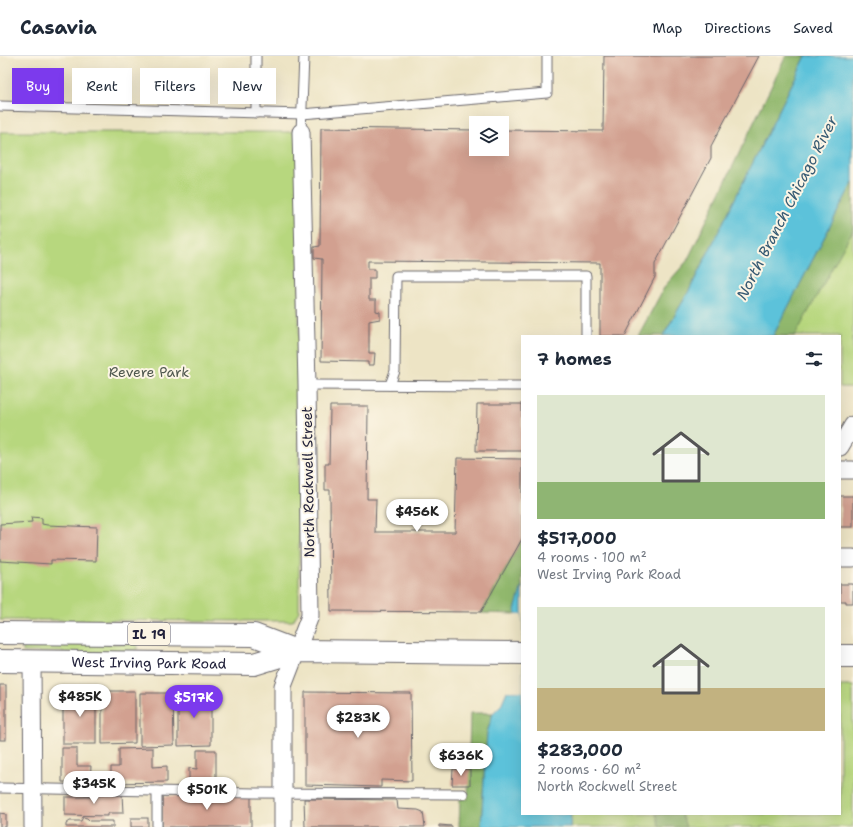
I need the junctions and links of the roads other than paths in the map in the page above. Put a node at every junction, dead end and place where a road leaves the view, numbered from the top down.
1 (256, 56) edge
2 (304, 56) edge
3 (547, 56) edge
4 (0, 106) edge
5 (256, 113) junction
6 (302, 114) junction
7 (301, 132) joint
8 (586, 335) edge
9 (307, 385) junction
10 (390, 385) junction
11 (521, 386) edge
12 (853, 425) edge
13 (841, 446) edge
14 (841, 470) edge
15 (853, 470) edge
16 (841, 558) edge
17 (853, 558) edge
18 (0, 633) edge
19 (296, 651) junction
20 (521, 653) edge
21 (841, 656) edge
22 (853, 656) edge
23 (0, 661) edge
24 (32, 661) junction
25 (0, 788) edge
26 (33, 788) junction
27 (157, 791) junction
28 (283, 793) junction
29 (463, 794) dead end
30 (34, 827) edge
31 (157, 827) edge
32 (283, 827) edge

1 - 5 lane
2 - 6 lane
3 - 6 lane
4 - 5 lane
5 - 6 lane
6 - 7 lane
7 - 9 street, North Rockwell Street
8 - 10 lane
9 - 10 lane
9 - 19 street, North Rockwell Street
10 - 11 lane
12 - 13 street
14 - 15 street
16 - 17 street
18 - 19 main road, West Irving Park Road / IL 19
19 - 20 main road, West Irving Park Road / IL 19
19 - 24 main road, West Irving Park Road / IL 19
19 - 28 street, North Rockwell Street
21 - 22 main road
23 - 24 main road, West Irving Park Road / IL 19
24 - 26 street
25 - 26 lane
26 - 27 lane
26 - 30 street
27 - 28 lane
27 - 31 lane
28 - 29 lane
28 - 32 street, North Rockwell Street

